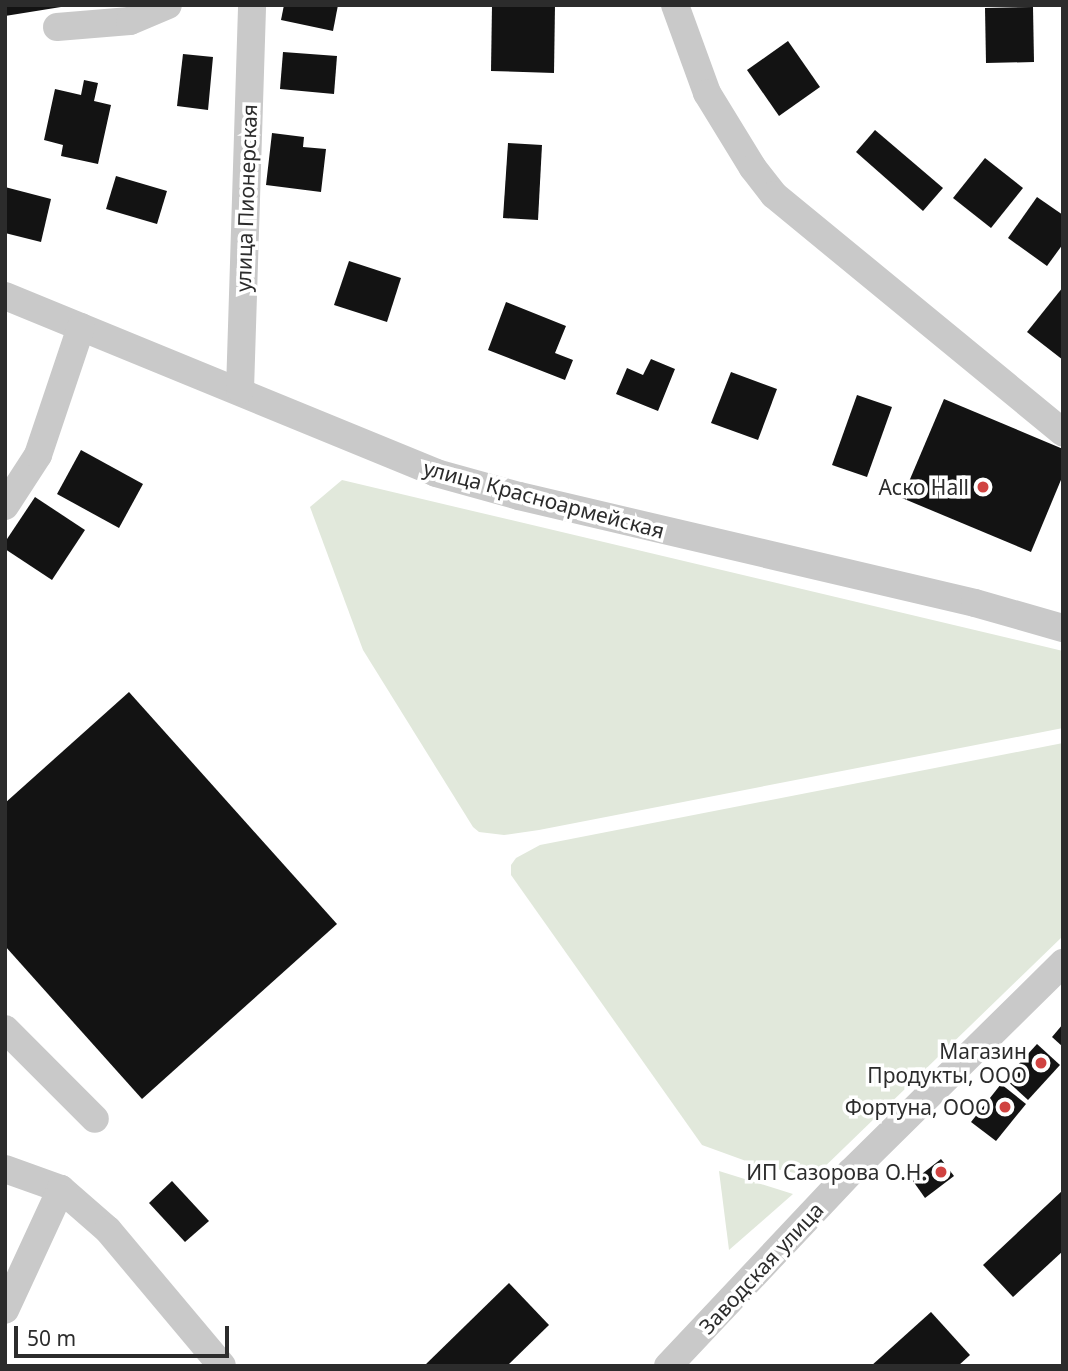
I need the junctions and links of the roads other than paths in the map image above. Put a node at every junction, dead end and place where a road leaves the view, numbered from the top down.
1 (168, 5) edge
2 (252, 5) edge
3 (675, 5) edge
4 (57, 27) dead end
5 (5, 296) edge
6 (81, 327) junction
7 (240, 390) junction
8 (1063, 432) edge
9 (5, 506) edge
10 (1063, 628) edge
11 (1063, 963) edge
12 (5, 1029) edge
13 (95, 1118) dead end
14 (5, 1169) edge
15 (61, 1189) junction
16 (5, 1310) edge
17 (222, 1366) edge
18 (668, 1366) edge

1 - 4 street
2 - 7 street, улица Пионерская
3 - 8 street
5 - 6 street, улица Красноармейская
6 - 7 street, улица Красноармейская
6 - 9 street
7 - 10 street, улица Красноармейская
11 - 18 street, Заводская улица
12 - 13 street
14 - 15 street
15 - 16 street
15 - 17 street

